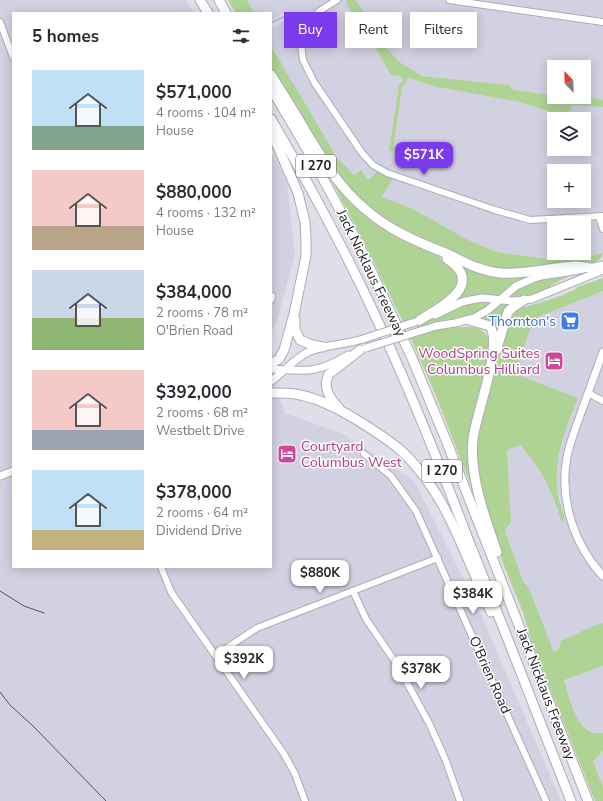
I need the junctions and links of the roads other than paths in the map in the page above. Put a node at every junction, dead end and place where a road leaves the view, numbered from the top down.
1 (200, 0) edge
2 (337, 0) edge
3 (449, 0) edge
4 (207, 12) edge
5 (0, 22) edge
6 (603, 22) edge
7 (12, 54) edge
8 (272, 77) edge
9 (272, 90) edge
10 (272, 121) edge
11 (272, 133) edge
12 (601, 216) edge
13 (603, 229) edge
14 (435, 250) junction
15 (603, 265) edge
16 (590, 268) junction
17 (603, 270) edge
18 (500, 299) junction
19 (524, 300) junction
20 (294, 314) junction
21 (469, 320) junction
22 (418, 321) junction
23 (323, 347) junction
24 (363, 349) junction
25 (603, 352) edge
26 (272, 363) edge
27 (490, 367) junction
28 (272, 369) edge
29 (285, 370) junction
30 (272, 380) edge
31 (272, 393) edge
32 (588, 394) junction
33 (603, 401) edge
34 (342, 411) junction
35 (364, 454) dead end
36 (12, 471) edge
37 (0, 476) edge
38 (438, 558) junction
39 (161, 568) edge
40 (603, 576) edge
41 (353, 591) junction
42 (526, 644) junction
43 (216, 655) junction
44 (529, 695) junction
45 (306, 801) edge
46 (460, 801) edge
47 (546, 801) edge
48 (571, 801) edge
49 (588, 801) edge

1 - 4 highway
2 - 12 street
3 - 6 street
5 - 7 street
8 - 14 highway
9 - 42 highway, Jack Nicklaus Freeway / I 270
10 - 44 highway, Jack Nicklaus Freeway / I 270
11 - 20 highway
12 - 13 street
14 - 16 highway
14 - 22 highway
15 - 16 main road
16 - 18 main road
17 - 19 main road
18 - 19 main road
18 - 21 main road
18 - 22 main road
19 - 27 highway
20 - 23 highway
20 - 26 highway
21 - 24 main road, bridge
21 - 27 highway
22 - 23 main road, bridge
23 - 29 main road
24 - 29 main road
24 - 34 highway
25 - 32 main road
27 - 42 highway
28 - 29 main road
29 - 30 main road
31 - 34 highway
32 - 33 street
32 - 40 main road
34 - 44 highway
35 - 38 street, O'Brien Road
36 - 37 main road
38 - 41 street
38 - 47 street, O'Brien Road
39 - 43 street
41 - 43 street
41 - 46 street
42 - 49 highway, Jack Nicklaus Freeway / I 270
43 - 45 street
44 - 48 highway, Jack Nicklaus Freeway / I 270

